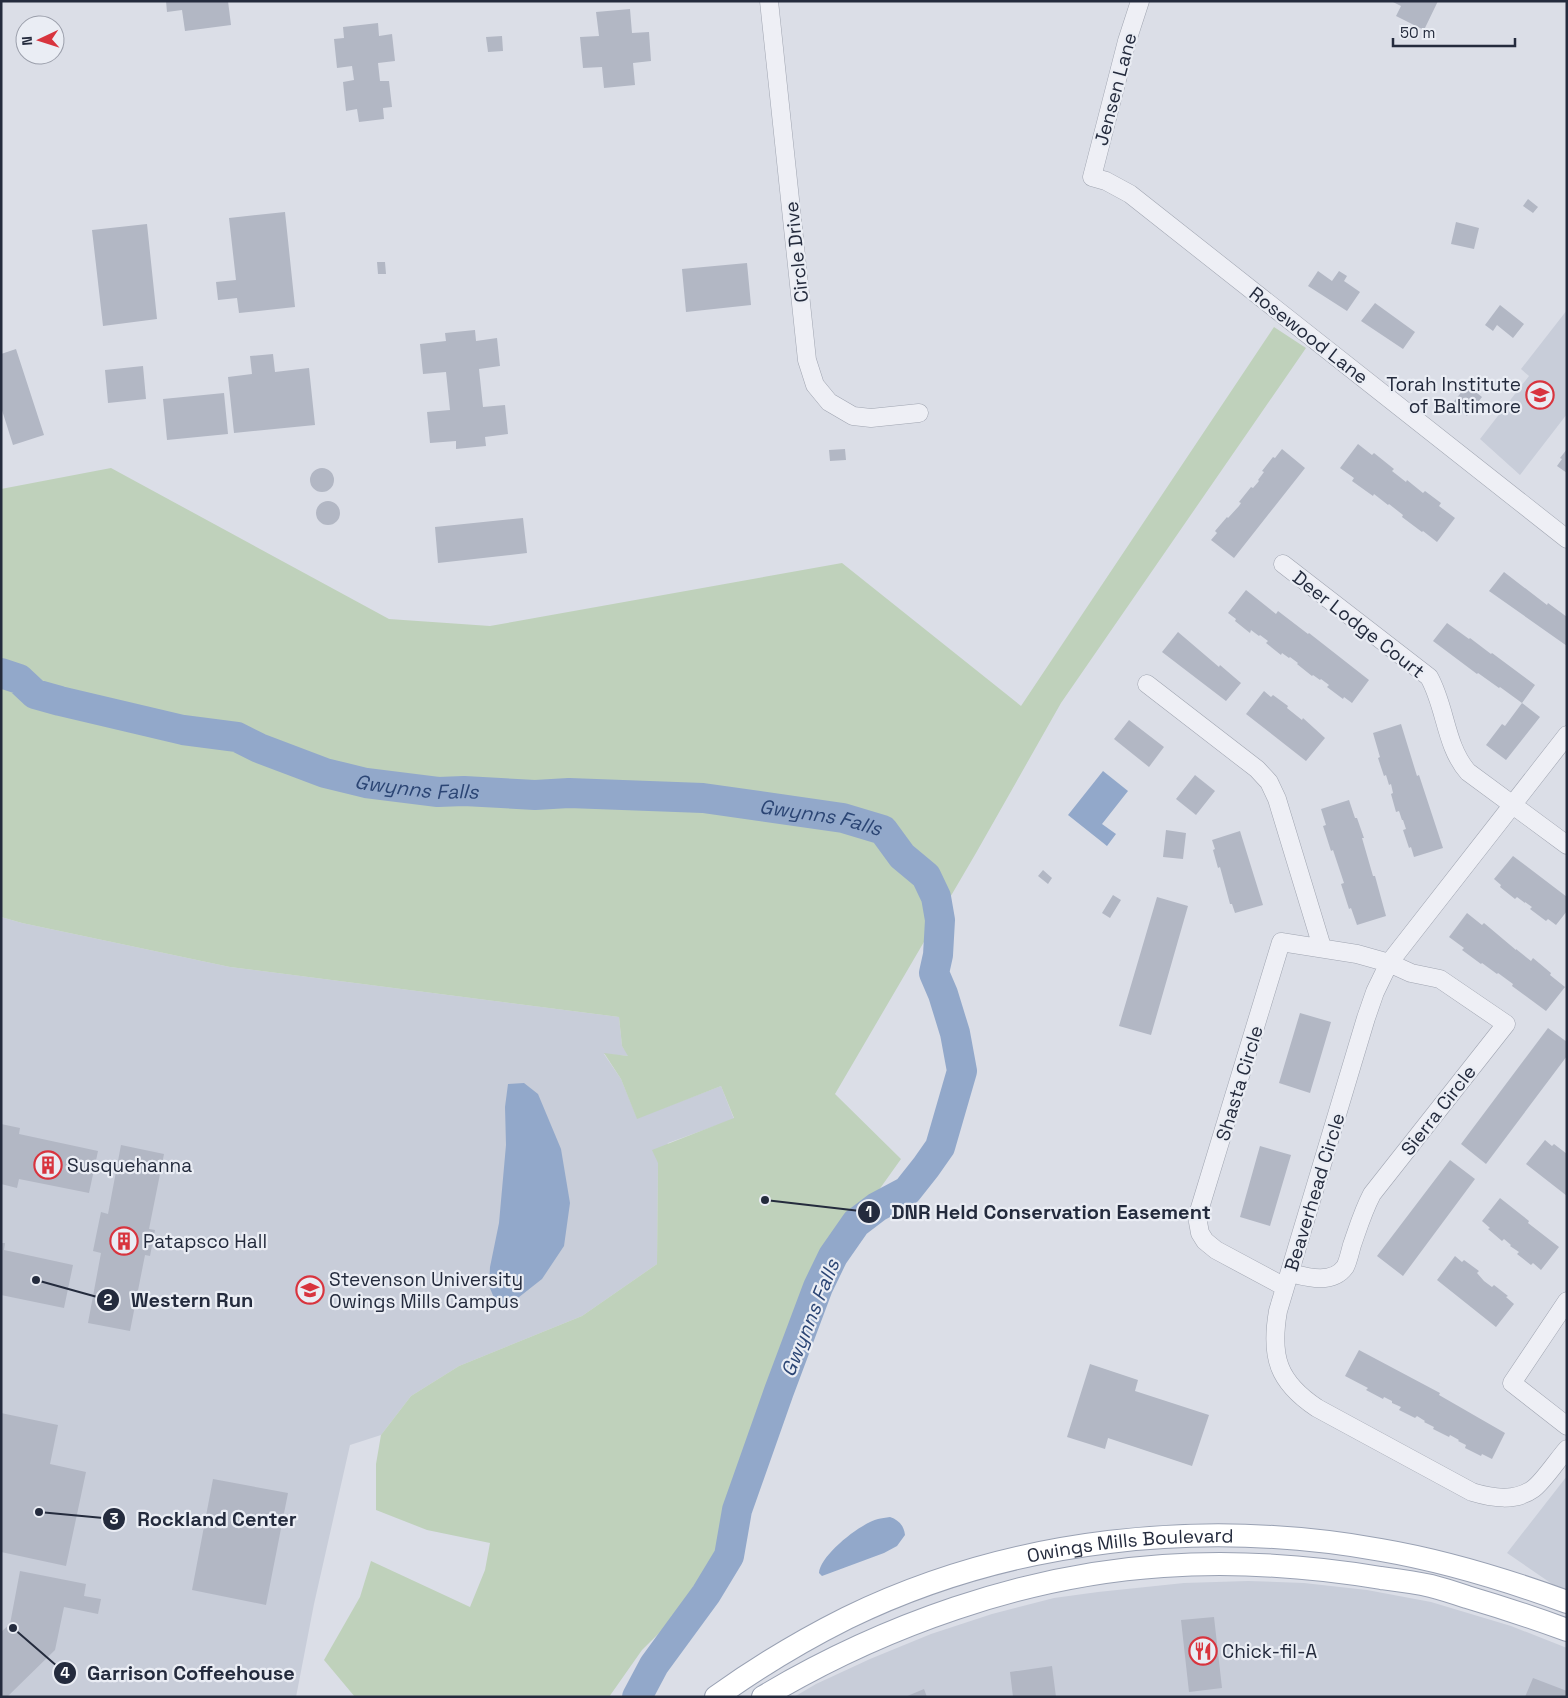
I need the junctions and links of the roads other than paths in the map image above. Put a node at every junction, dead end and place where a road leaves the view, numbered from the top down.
1 (770, 1) edge
2 (1140, 1) edge
3 (1092, 177) joint
4 (919, 413) dead end
5 (1567, 539) edge
6 (1283, 564) dead end
7 (1147, 684) dead end
8 (1567, 735) edge
9 (1512, 805) junction
10 (1567, 845) edge
11 (1322, 947) junction
12 (1389, 963) junction
13 (1287, 1280) junction
14 (1567, 1301) edge
15 (1567, 1426) edge
16 (1567, 1449) edge
17 (1567, 1602) edge
18 (1567, 1630) edge
19 (716, 1697) edge
20 (762, 1697) edge

1 - 4 street, Circle Drive
2 - 3 street, Jensen Lane
3 - 5 street, Rosewood Lane
6 - 9 street, Deer Lodge Court
7 - 11 street
8 - 9 street, Beaverhead Circle
9 - 10 street, Deer Lodge Court
9 - 12 street, Beaverhead Circle
11 - 12 street, Shasta Circle
11 - 13 street, Shasta Circle
12 - 13 street, Beaverhead Circle
12 - 13 street, Sierra Circle
13 - 16 street, Beaverhead Circle
14 - 15 street
17 - 19 main road, Owings Mills Boulevard
18 - 20 main road, Owings Mills Boulevard

